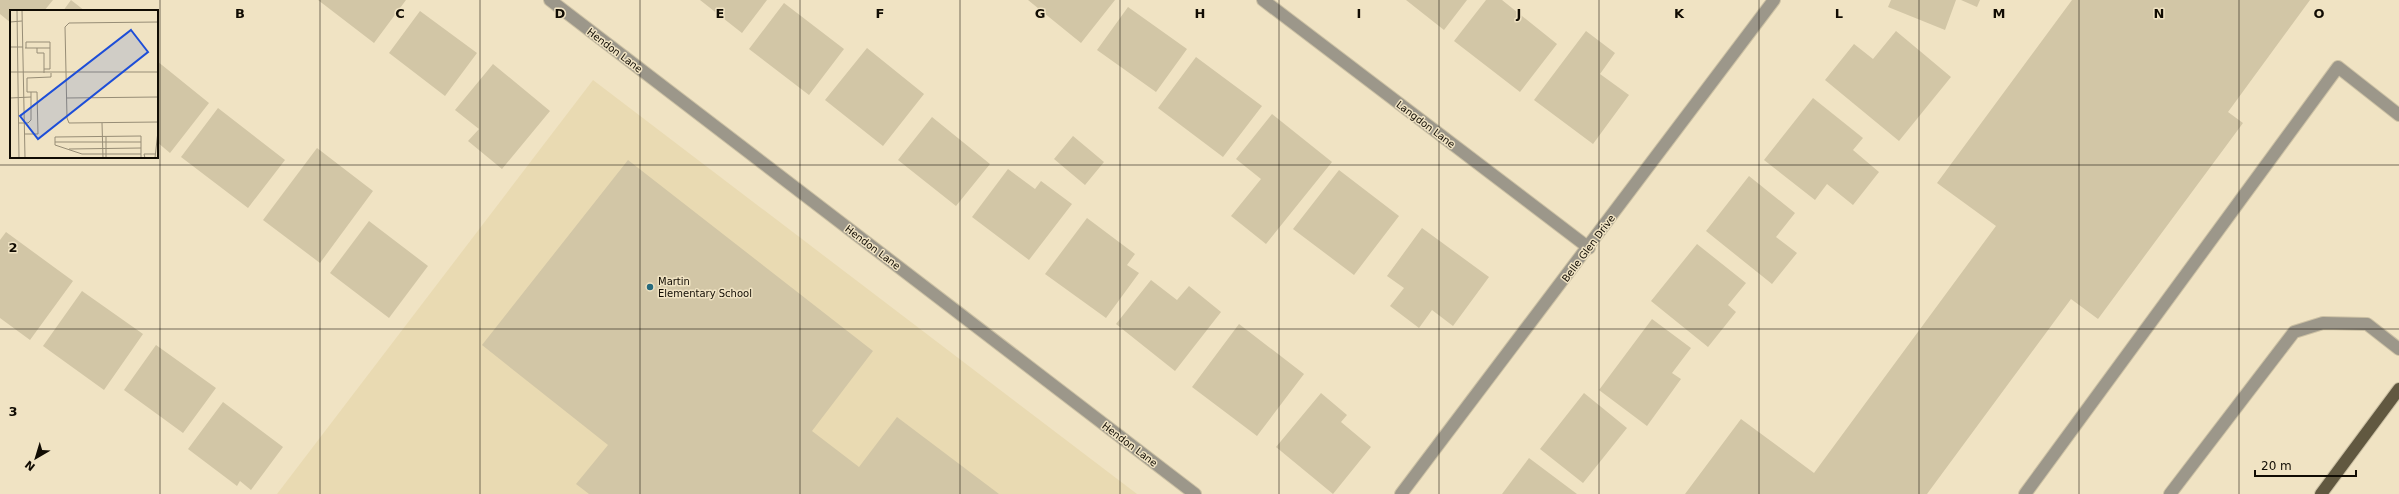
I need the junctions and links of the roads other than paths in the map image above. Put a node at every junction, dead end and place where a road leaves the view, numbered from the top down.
1 (550, 0) edge
2 (1262, 0) edge
3 (1774, 0) edge
4 (2399, 115) edge
5 (1588, 248) junction
6 (2399, 349) edge
7 (2399, 389) edge
8 (1195, 494) edge
9 (1401, 494) edge
10 (2025, 494) edge
11 (2170, 494) edge
12 (2321, 494) edge

1 - 8 street, Hendon Lane
2 - 5 street, Langdon Lane
3 - 5 street, Belle Glen Drive
4 - 10 street
5 - 9 street, Belle Glen Drive
6 - 11 street
7 - 12 main road

